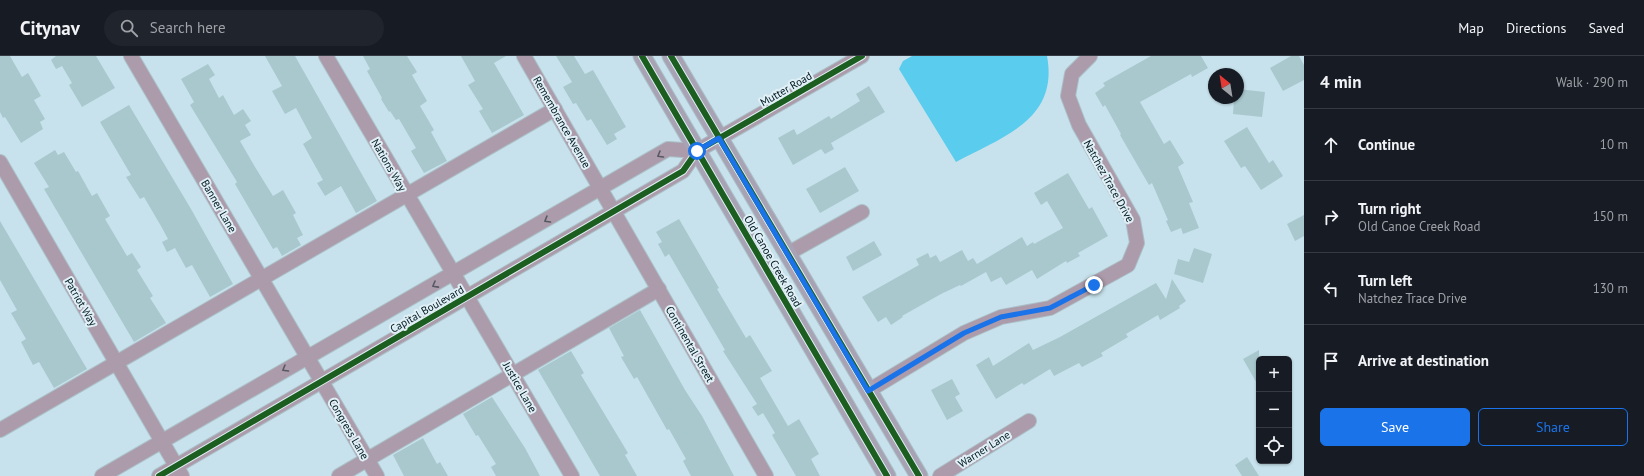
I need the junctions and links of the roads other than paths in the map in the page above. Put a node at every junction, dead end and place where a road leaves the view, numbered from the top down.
1 (132, 56) edge
2 (326, 56) edge
3 (524, 56) edge
4 (642, 56) edge
5 (671, 56) edge
6 (862, 56) edge
7 (1090, 56) edge
8 (555, 109) junction
9 (719, 138) junction
10 (697, 151) junction
11 (0, 162) edge
12 (601, 188) junction
13 (407, 196) junction
14 (615, 212) junction
15 (862, 212) dead end
16 (787, 254) junction
17 (453, 274) junction
18 (261, 278) junction
19 (659, 289) junction
20 (467, 297) junction
21 (307, 356) junction
22 (116, 363) junction
23 (512, 374) junction
24 (321, 382) junction
25 (868, 391) junction
26 (1029, 421) dead end
27 (0, 430) edge
28 (161, 442) junction
29 (367, 460) junction
30 (179, 471) edge
31 (102, 476) edge
32 (159, 476) edge
33 (339, 476) edge
34 (377, 476) edge
35 (572, 476) edge
36 (766, 476) edge
37 (887, 476) edge
38 (919, 476) edge
39 (940, 476) edge

1 - 18 street, Banner Lane
2 - 13 street, Nations Way
3 - 8 street, Remembrance Avenue
4 - 10 main road, Old Canoe Creek Road
5 - 9 main road, Old Canoe Creek Road
6 - 9 street, Mutter Road
7 - 25 street, Natchez Trace Drive
8 - 12 street, Remembrance Avenue
8 - 13 street
9 - 10 street, Mutter Road
9 - 16 main road, Old Canoe Creek Road
10 -> 12 street, Capital Boulevard
10 - 14 street, Capital Boulevard
10 - 37 main road, Old Canoe Creek Road
11 - 22 street, Patriot Way
12 - 14 street, Remembrance Avenue
12 -> 17 street, Capital Boulevard
13 - 17 street, Nations Way
13 - 18 street
14 - 19 street, Continental Street
14 - 20 street, Capital Boulevard
15 - 16 street
16 - 25 main road, Old Canoe Creek Road
17 - 20 street, Nations Way
17 -> 21 street, Capital Boulevard
18 - 21 street, Banner Lane
18 - 22 street
19 - 23 street
19 - 36 street, Continental Street
20 - 23 street, Justice Lane
20 - 24 street, Capital Boulevard
21 - 24 street, Congress Lane
21 -> 28 street, Capital Boulevard
22 - 27 street
22 - 28 street, Patriot Way
23 - 29 street
23 - 35 street, Justice Lane
24 - 29 street, Congress Lane
24 - 30 street, Capital Boulevard
25 - 38 main road, Old Canoe Creek Road
26 - 39 street, Warner Lane
28 - 30 street, Patriot Way
28 - 31 street, Capital Boulevard
29 - 33 street
29 - 34 street, Congress Lane
30 - 32 street, Capital Boulevard

